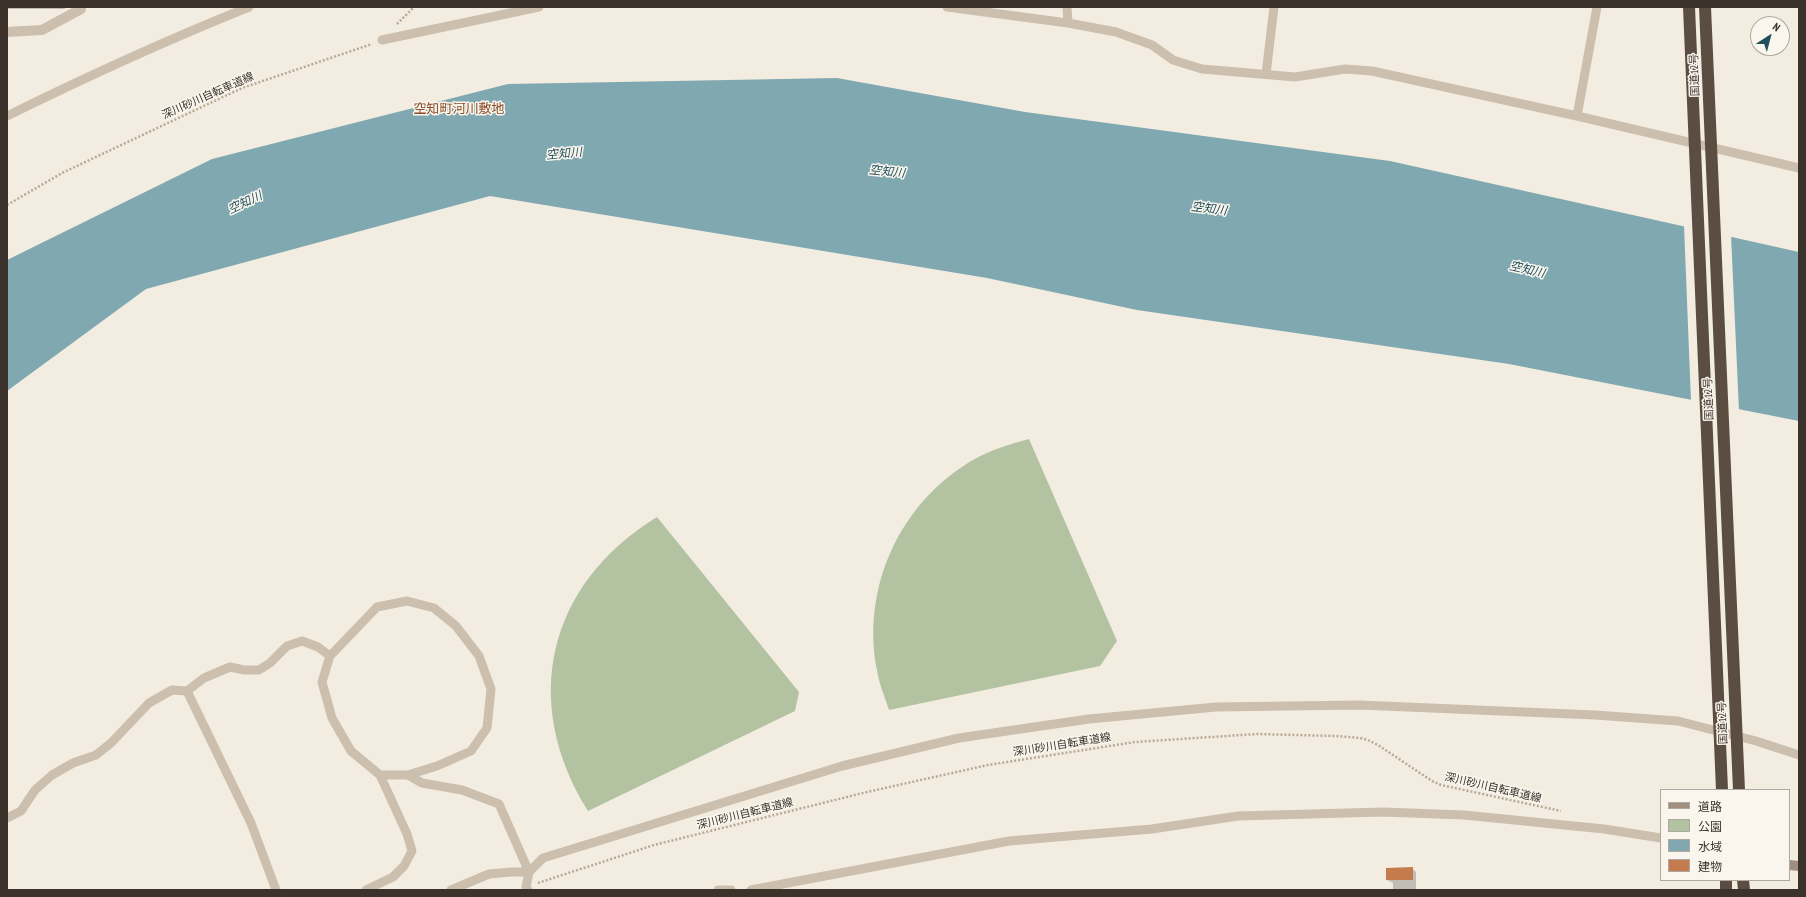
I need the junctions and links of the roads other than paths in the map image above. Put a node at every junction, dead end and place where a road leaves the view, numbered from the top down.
1 (81, 7) edge
2 (249, 7) edge
3 (539, 7) edge
4 (947, 7) edge
5 (1067, 7) edge
6 (1274, 7) edge
7 (1597, 7) edge
8 (1689, 7) edge
9 (1705, 7) edge
10 (1068, 23) junction
11 (7, 32) edge
12 (382, 40) road end
13 (1266, 74) junction
14 (7, 116) edge
15 (1577, 116) junction
16 (1799, 168) edge
17 (330, 656) junction
18 (187, 691) junction
19 (1799, 755) edge
20 (380, 775) junction
21 (408, 775) junction
22 (1722, 789) edge
23 (1739, 789) edge
24 (7, 818) edge
25 (1660, 838) edge
26 (529, 872) junction
27 (527, 888) edge
28 (276, 890) edge
29 (366, 890) edge
30 (451, 890) edge
31 (718, 890) edge
32 (731, 890) edge
33 (751, 890) edge

1 - 11 street
2 - 14 lane
3 - 12 lane
4 - 10 lane
5 - 10 lane
6 - 13 lane
7 - 15 lane
8 - 22 highway, 国道12号
9 - 23 highway, 国道12号
10 - 13 lane
13 - 15 lane
15 - 16 lane
17 - 18 lane
17 - 20 lane
17 - 21 lane
18 - 24 lane
18 - 28 lane
19 - 26 lane
20 - 21 lane
20 - 29 lane
21 - 26 lane
25 - 33 lane
26 - 27 lane
26 - 30 lane
31 - 32 lane

